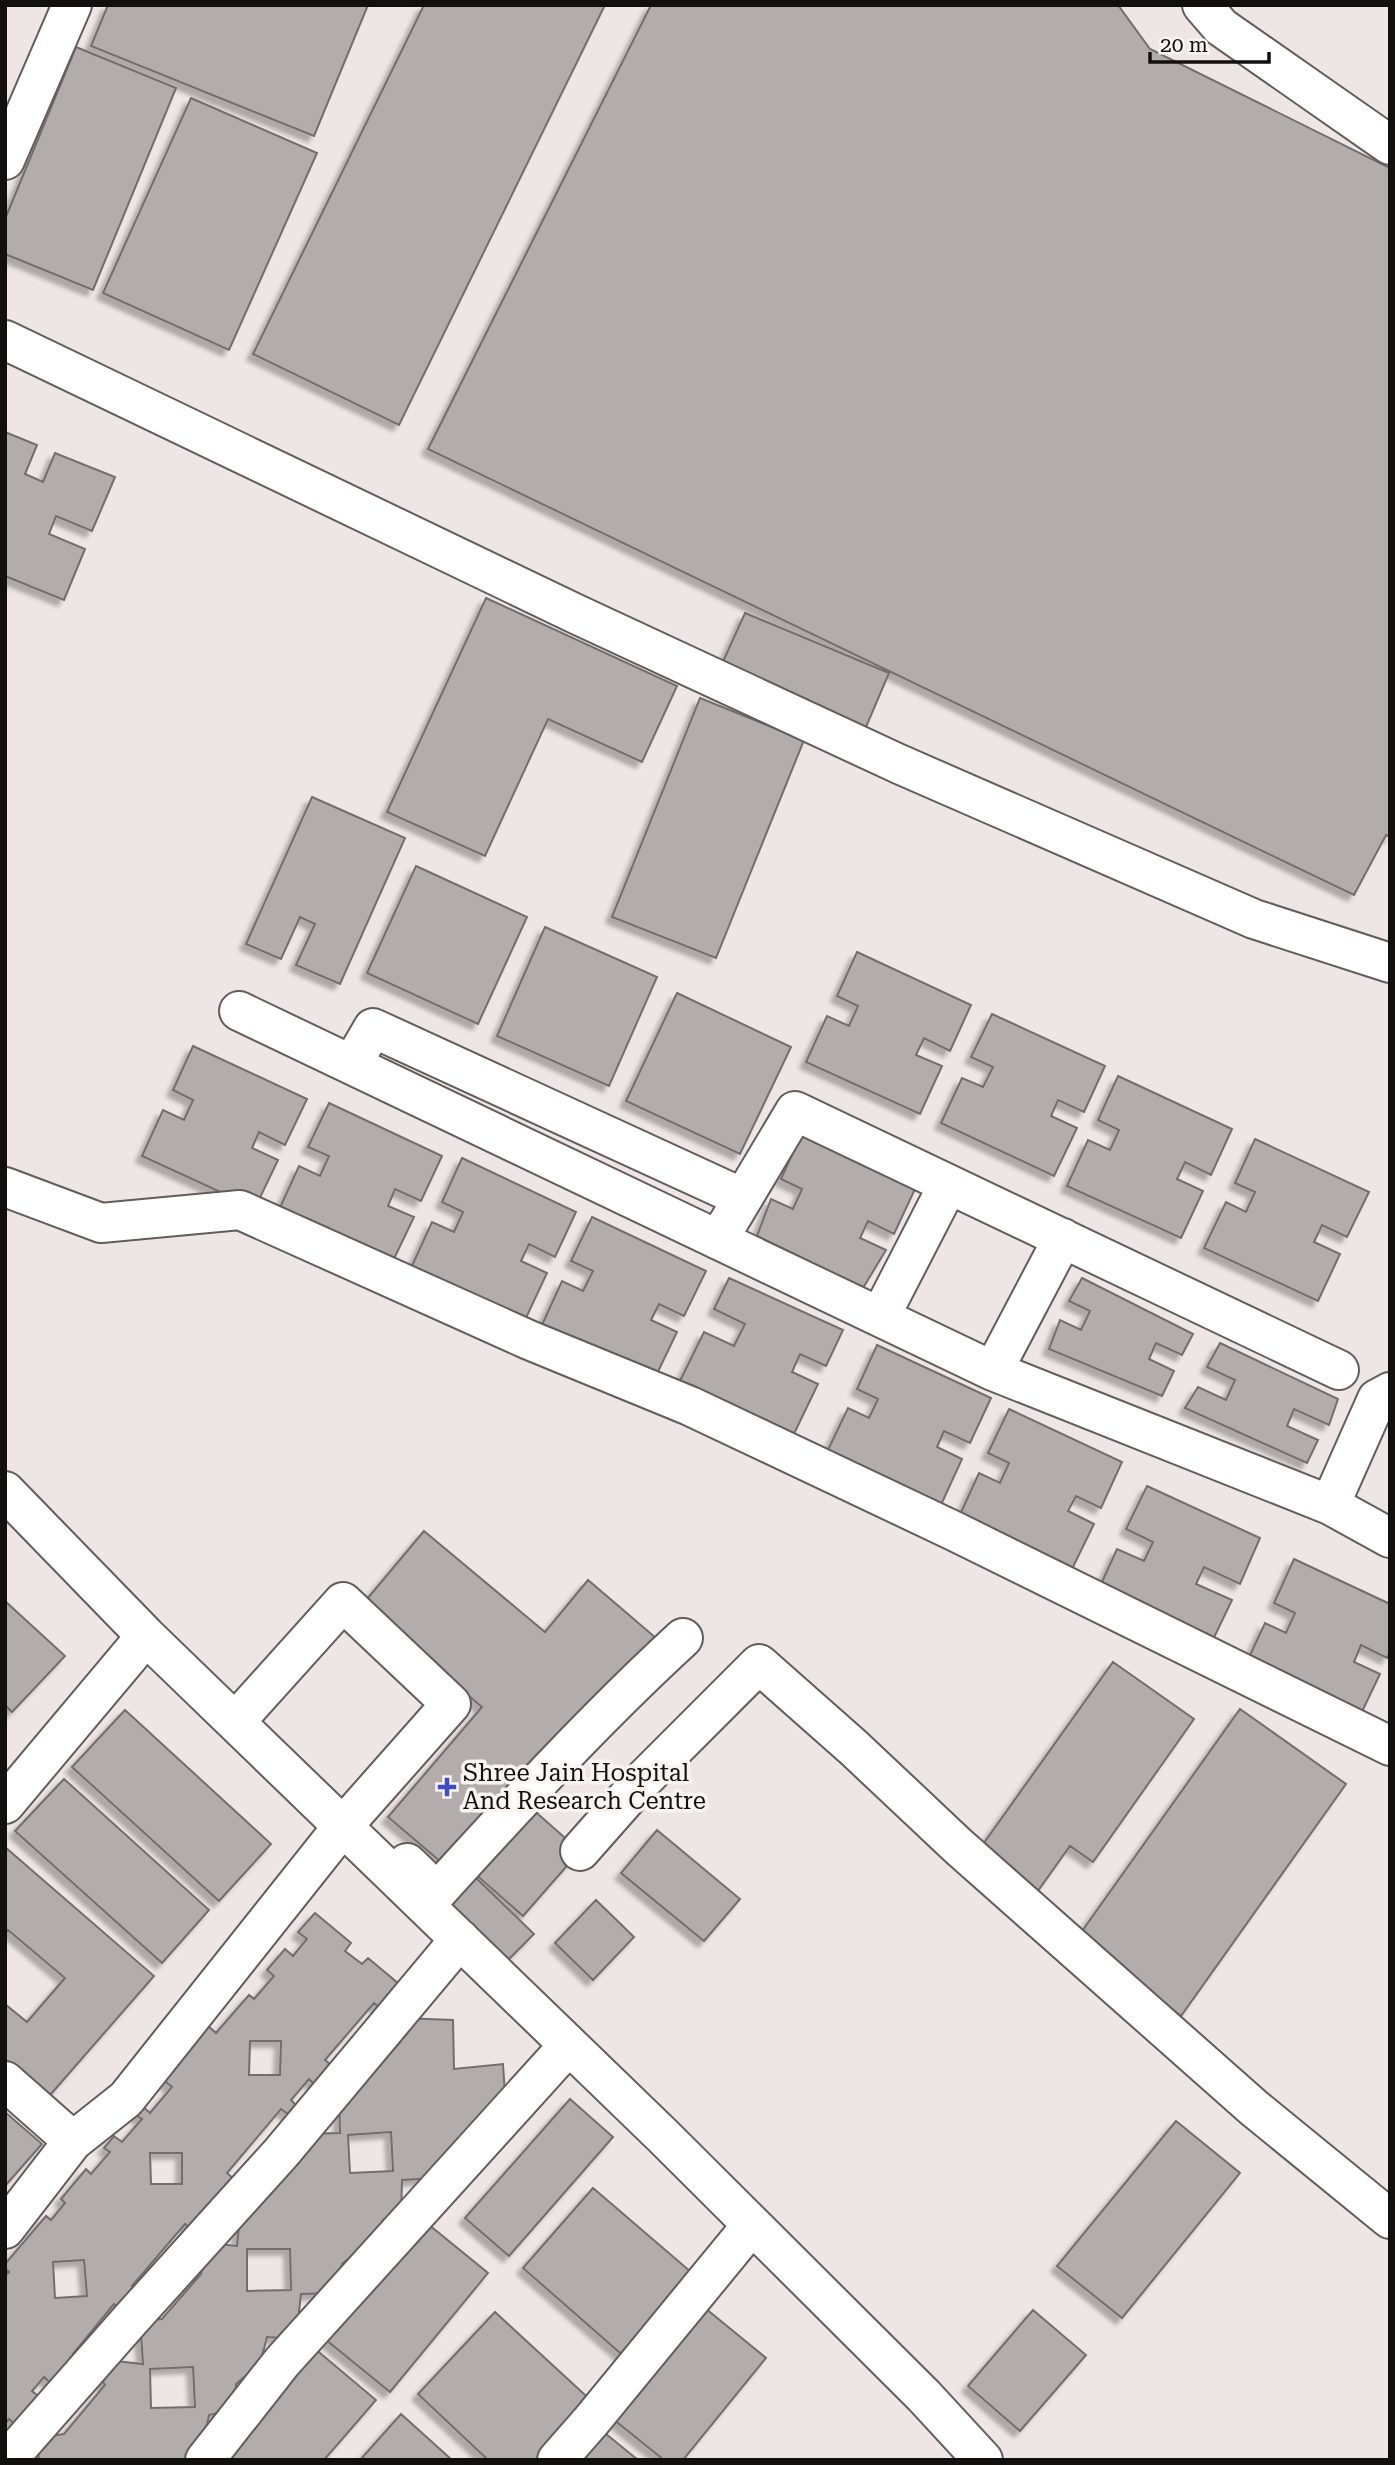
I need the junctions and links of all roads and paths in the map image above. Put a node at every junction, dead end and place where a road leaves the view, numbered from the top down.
1 (72, 5) edge
2 (1202, 5) edge
3 (1390, 145) edge
4 (5, 160) edge
5 (5, 340) edge
6 (1390, 962) edge
7 (239, 1011) dead end
8 (352, 1065) junction
9 (948, 1185) junction
10 (5, 1187) edge
11 (743, 1198) junction
12 (1063, 1238) junction
13 (718, 1240) junction
14 (880, 1317) junction
15 (1339, 1370) dead end
16 (993, 1371) junction
17 (1390, 1392) edge
18 (5, 1491) edge
19 (1330, 1505) junction
20 (1390, 1538) edge
21 (146, 1636) junction
22 (683, 1638) dead end
23 (235, 1721) junction
24 (1390, 1745) edge
25 (5, 1804) edge
26 (349, 1819) junction
27 (580, 1851) dead end
28 (460, 1939) junction
29 (569, 2045) junction
30 (5, 2081) edge
31 (73, 2141) junction
32 (1390, 2219) edge
33 (752, 2225) junction
34 (5, 2229) edge
35 (7, 2460) edge
36 (205, 2460) edge
37 (557, 2460) edge
38 (983, 2460) edge

1 - 4 street
2 - 3 street
5 - 6 street
7 - 8 street
8 - 11 street
8 - 13 street
9 - 11 street
9 - 12 street
9 - 14 street
10 - 24 street
11 - 13 street
12 - 15 street
12 - 16 street
13 - 14 street
14 - 16 street
16 - 19 street
17 - 19 street
18 - 21 street
19 - 20 street
21 - 23 street
21 - 25 street
22 - 26 street
23 - 26 street
23 - 26 street
26 - 28 street
26 - 31 street
27 - 32 street
28 - 29 street
28 - 35 street
29 - 33 street
29 - 36 street
30 - 31 street
31 - 34 street
33 - 37 street
33 - 38 street

